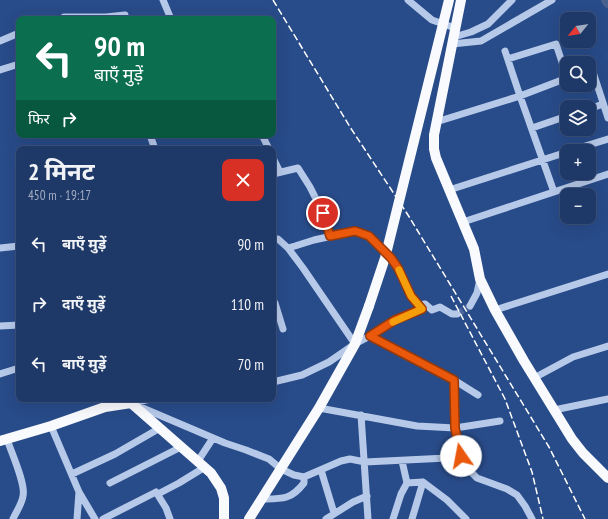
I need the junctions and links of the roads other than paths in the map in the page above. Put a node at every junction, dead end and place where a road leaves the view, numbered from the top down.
1 (164, 0) edge
2 (408, 0) edge
3 (449, 0) edge
4 (461, 0) edge
5 (512, 0) edge
6 (552, 0) edge
7 (125, 14) dead end
8 (112, 16) edge
9 (170, 16) edge
10 (16, 34) edge
11 (454, 37) junction
12 (0, 41) edge
13 (505, 51) dead end
14 (560, 56) edge
15 (508, 59) junction
16 (16, 65) edge
17 (0, 70) edge
18 (560, 81) edge
19 (596, 82) edge
20 (520, 96) junction
21 (603, 104) junction
22 (596, 106) edge
23 (560, 118) edge
24 (608, 118) edge
25 (436, 122) junction
26 (532, 128) junction
27 (608, 139) edge
28 (591, 144) edge
29 (560, 154) edge
30 (543, 160) junction
31 (276, 173) edge
32 (608, 174) edge
33 (449, 190) junction
34 (554, 192) junction
35 (463, 222) junction
36 (330, 236) junction
37 (276, 239) edge
38 (16, 246) edge
39 (0, 248) edge
40 (288, 248) junction
41 (608, 274) edge
42 (480, 279) junction
43 (276, 306) edge
44 (470, 306) tunnel mouth
45 (422, 309) junction
46 (495, 310) junction
47 (457, 314) dead end
48 (16, 325) edge
49 (0, 326) edge
50 (283, 329) dead end
51 (370, 336) junction
52 (355, 344) junction
53 (608, 346) edge
54 (16, 369) edge
55 (0, 374) edge
56 (534, 378) junction
57 (454, 380) junction
58 (276, 381) edge
59 (478, 395) dead end
60 (608, 399) edge
61 (135, 402) edge
62 (105, 403) edge
63 (130, 403) junction
64 (318, 408) junction
65 (554, 410) junction
66 (361, 415) junction
67 (500, 421) dead end
68 (51, 426) junction
69 (160, 428) junction
70 (455, 428) junction
71 (214, 438) junction
72 (3, 440) edge
73 (181, 447) junction
74 (461, 456) junction
75 (402, 461) junction
76 (365, 462) junction
77 (201, 464) junction
78 (281, 469) junction
79 (321, 470) junction
80 (72, 474) junction
81 (304, 477) junction
82 (608, 478) edge
83 (423, 482) junction
84 (407, 483) junction
85 (110, 484) dead end
86 (79, 492) junction
87 (158, 494) junction
88 (367, 496) junction
89 (262, 499) junction
90 (334, 514) junction
91 (13, 519) edge
92 (77, 519) edge
93 (95, 519) edge
94 (103, 519) edge
95 (170, 519) edge
96 (224, 519) edge
97 (249, 519) edge
98 (326, 519) edge
99 (368, 519) edge
100 (393, 519) edge
101 (412, 519) edge
102 (466, 519) edge
103 (532, 519) edge

1 - 9 street
2 - 11 street
3 - 52 main road, bridge
4 - 11 main road
5 - 11 street
6 - 11 street
7 - 8 street
10 - 12 street
11 - 25 main road
13 - 15 street
14 - 15 street
15 - 20 street
16 - 17 street
18 - 20 street
19 - 21 street
20 - 25 street
20 - 26 street
21 - 22 street
21 - 24 street
23 - 26 street
25 - 33 main road
26 - 30 street
27 - 28 street
29 - 30 street
30 - 33 street
30 - 34 street
31 - 36 street
32 - 34 street
33 - 35 main road
34 - 35 street
35 - 42 main road
36 - 40 street
36 - 45 street
37 - 40 street
38 - 39 street
40 - 52 street
41 - 46 street
42 - 44 street
42 - 46 main road
43 - 50 street
45 - 47 street
45 - 51 street
46 - 56 main road
48 - 49 street
51 - 52 street
51 - 57 street
52 - 58 street
52 - 64 main road
53 - 56 street
54 - 55 street
56 - 65 main road
57 - 59 street
57 - 70 street
60 - 65 street
61 - 63 street
62 - 63 main road
62 - 68 main road
63 - 69 main road
63 - 71 street
64 - 66 street
64 - 78 main road
65 - 82 main road
66 - 70 street
66 - 76 street
67 - 70 street
68 - 72 main road
68 - 80 street
69 - 73 main road
69 - 80 street
70 - 74 street
71 - 77 street
71 - 78 street
72 - 91 street
73 - 77 main road
73 - 85 street
74 - 75 street
74 - 103 street
75 - 76 street
75 - 84 street
76 - 79 street
76 - 88 street
77 - 87 street
77 - 96 main road
78 - 81 street
78 - 89 main road
79 - 81 street
79 - 90 street
80 - 86 street
81 - 89 street
83 - 84 street
83 - 101 street
83 - 102 street
84 - 100 street
86 - 92 street
86 - 93 street
87 - 94 street
87 - 95 street
88 - 90 street
88 - 99 street
89 - 97 main road
90 - 98 street

